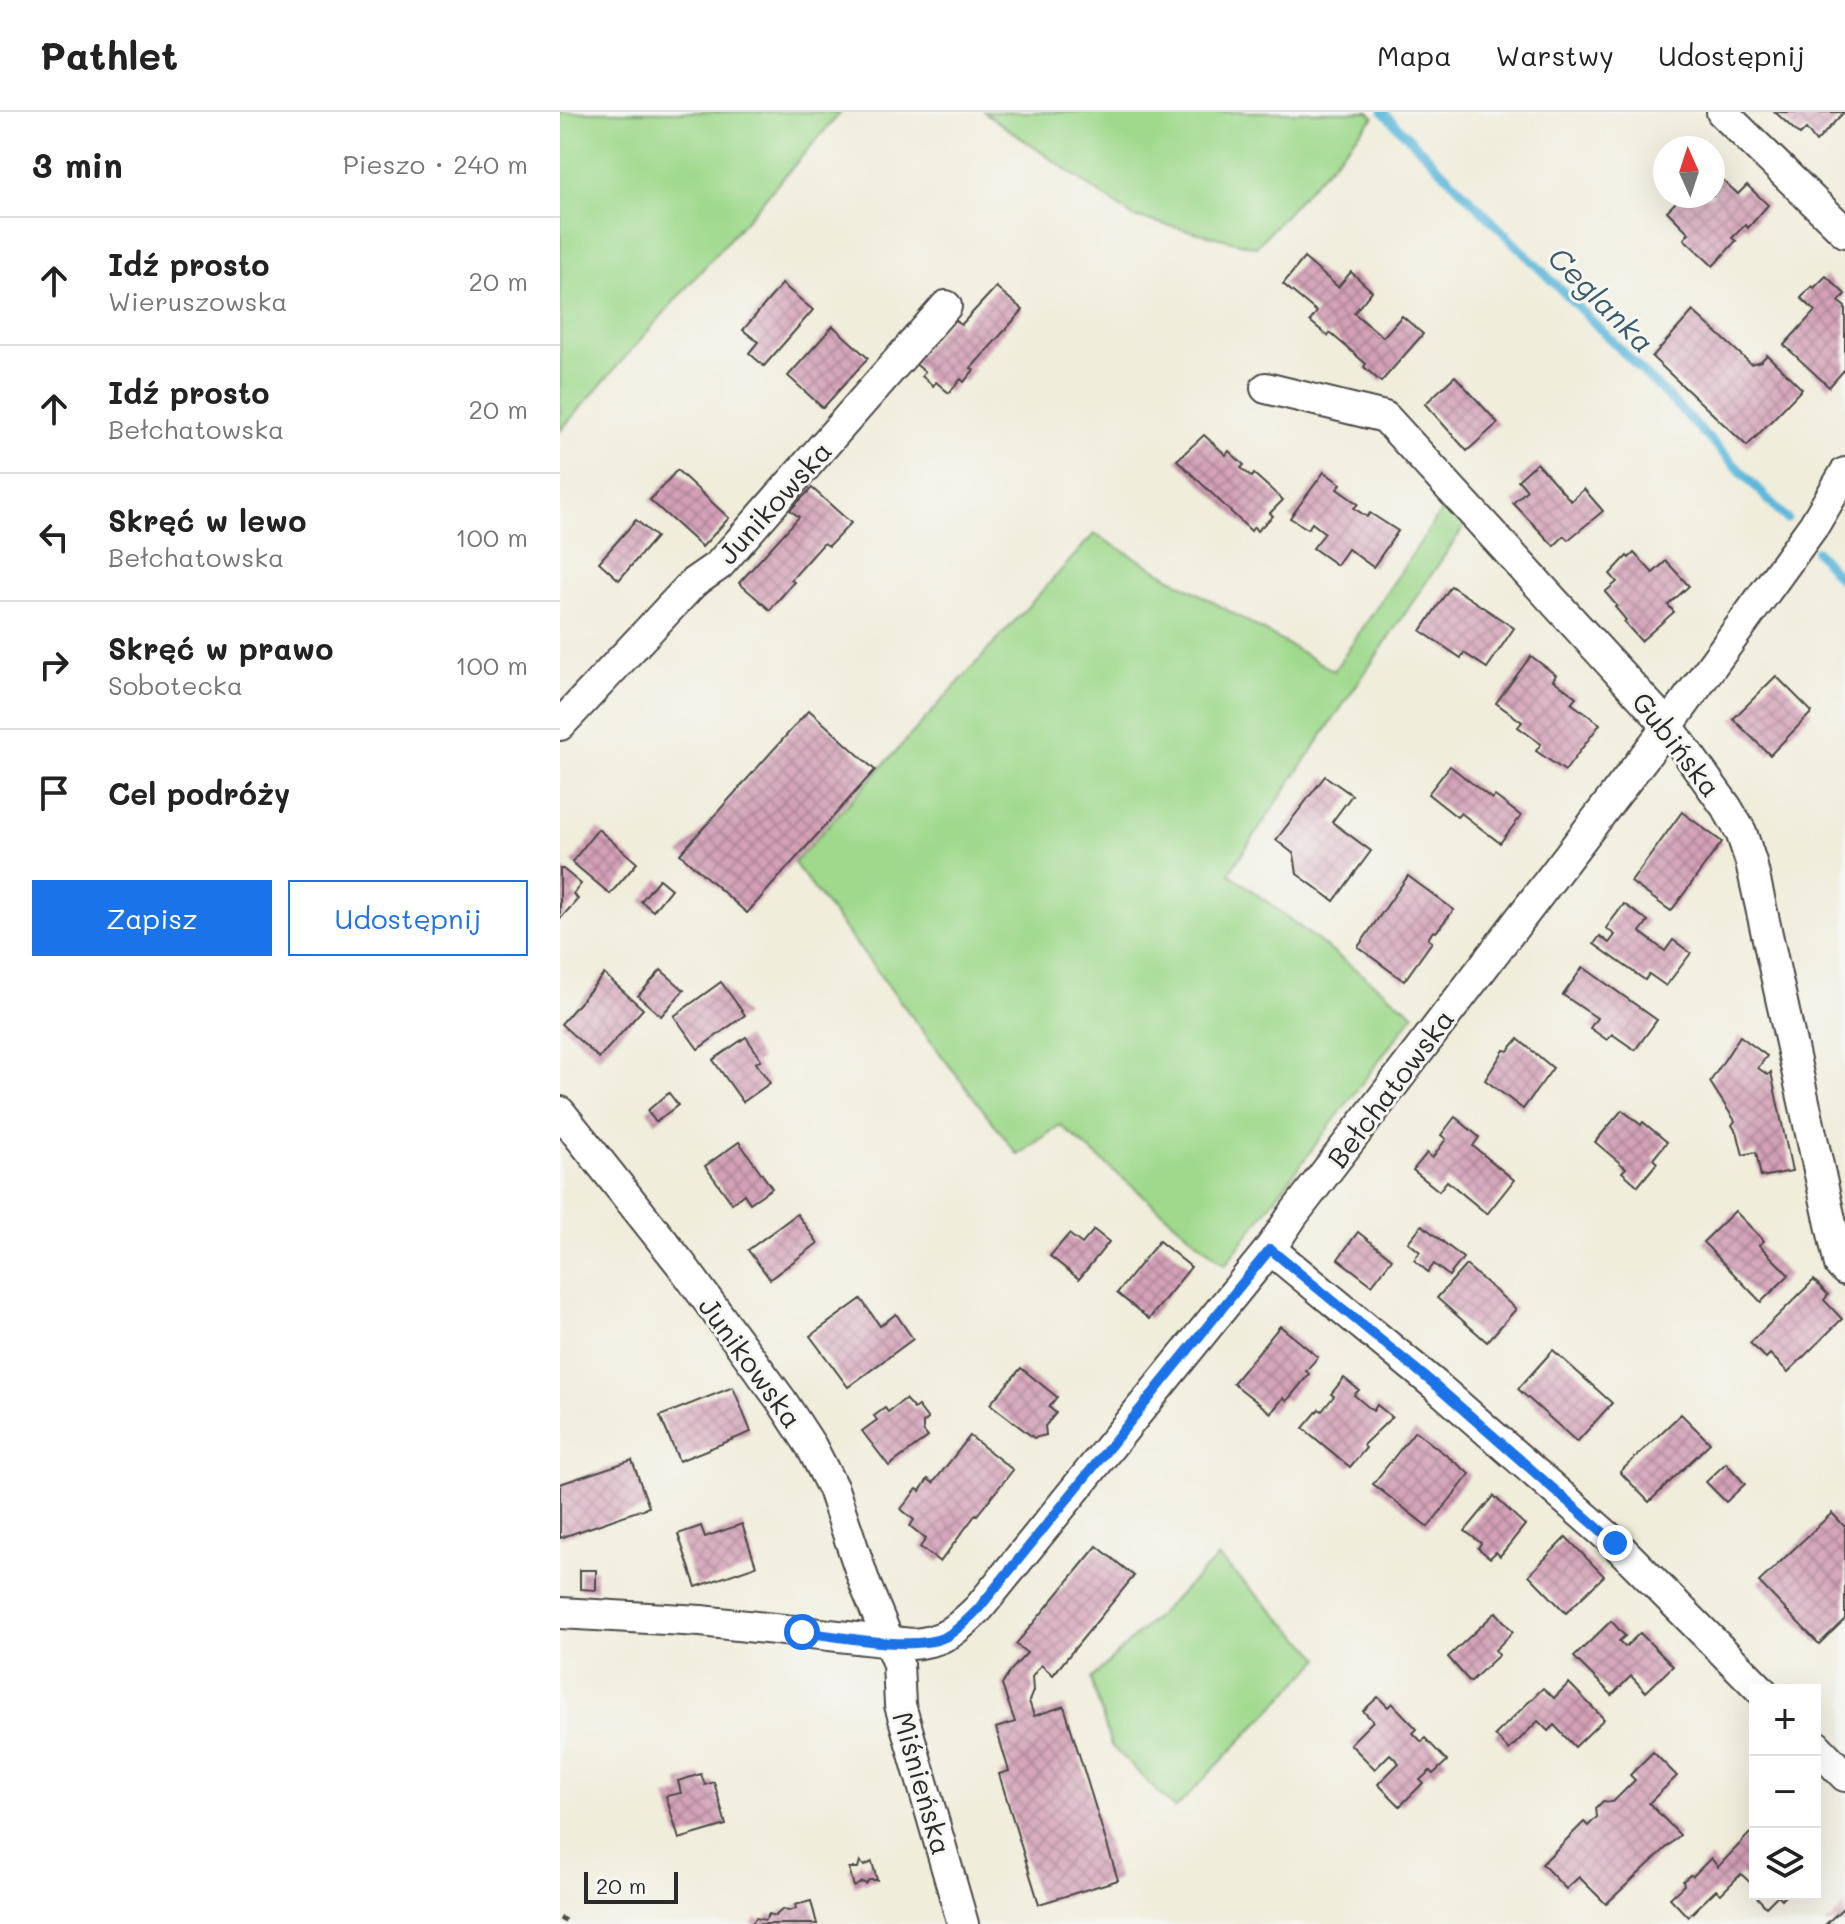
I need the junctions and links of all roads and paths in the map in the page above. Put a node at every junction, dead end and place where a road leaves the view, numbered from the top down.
1 (1722, 112) edge
2 (1845, 232) edge
3 (946, 306) dead end
4 (1266, 388) dead end
5 (1845, 473) edge
6 (560, 725) edge
7 (1668, 726) junction
8 (560, 1112) edge
9 (1270, 1249) junction
10 (1845, 1270) edge
11 (560, 1613) edge
12 (888, 1642) junction
13 (1755, 1684) edge
14 (1821, 1751) edge
15 (1845, 1776) edge
16 (560, 1918) edge
17 (570, 1924) edge
18 (963, 1924) edge

1 - 2 street
3 - 6 street, Junikowska
4 - 7 street, Gubińska
5 - 7 street, Bełchatowska
7 - 9 street, Bełchatowska
7 - 10 street, Gubińska
8 - 12 street, Junikowska
9 - 12 street, Bełchatowska
9 - 13 street
11 - 12 street, Bełchatowska
12 - 18 street, Miśnieńska
14 - 15 street
16 - 17 path

